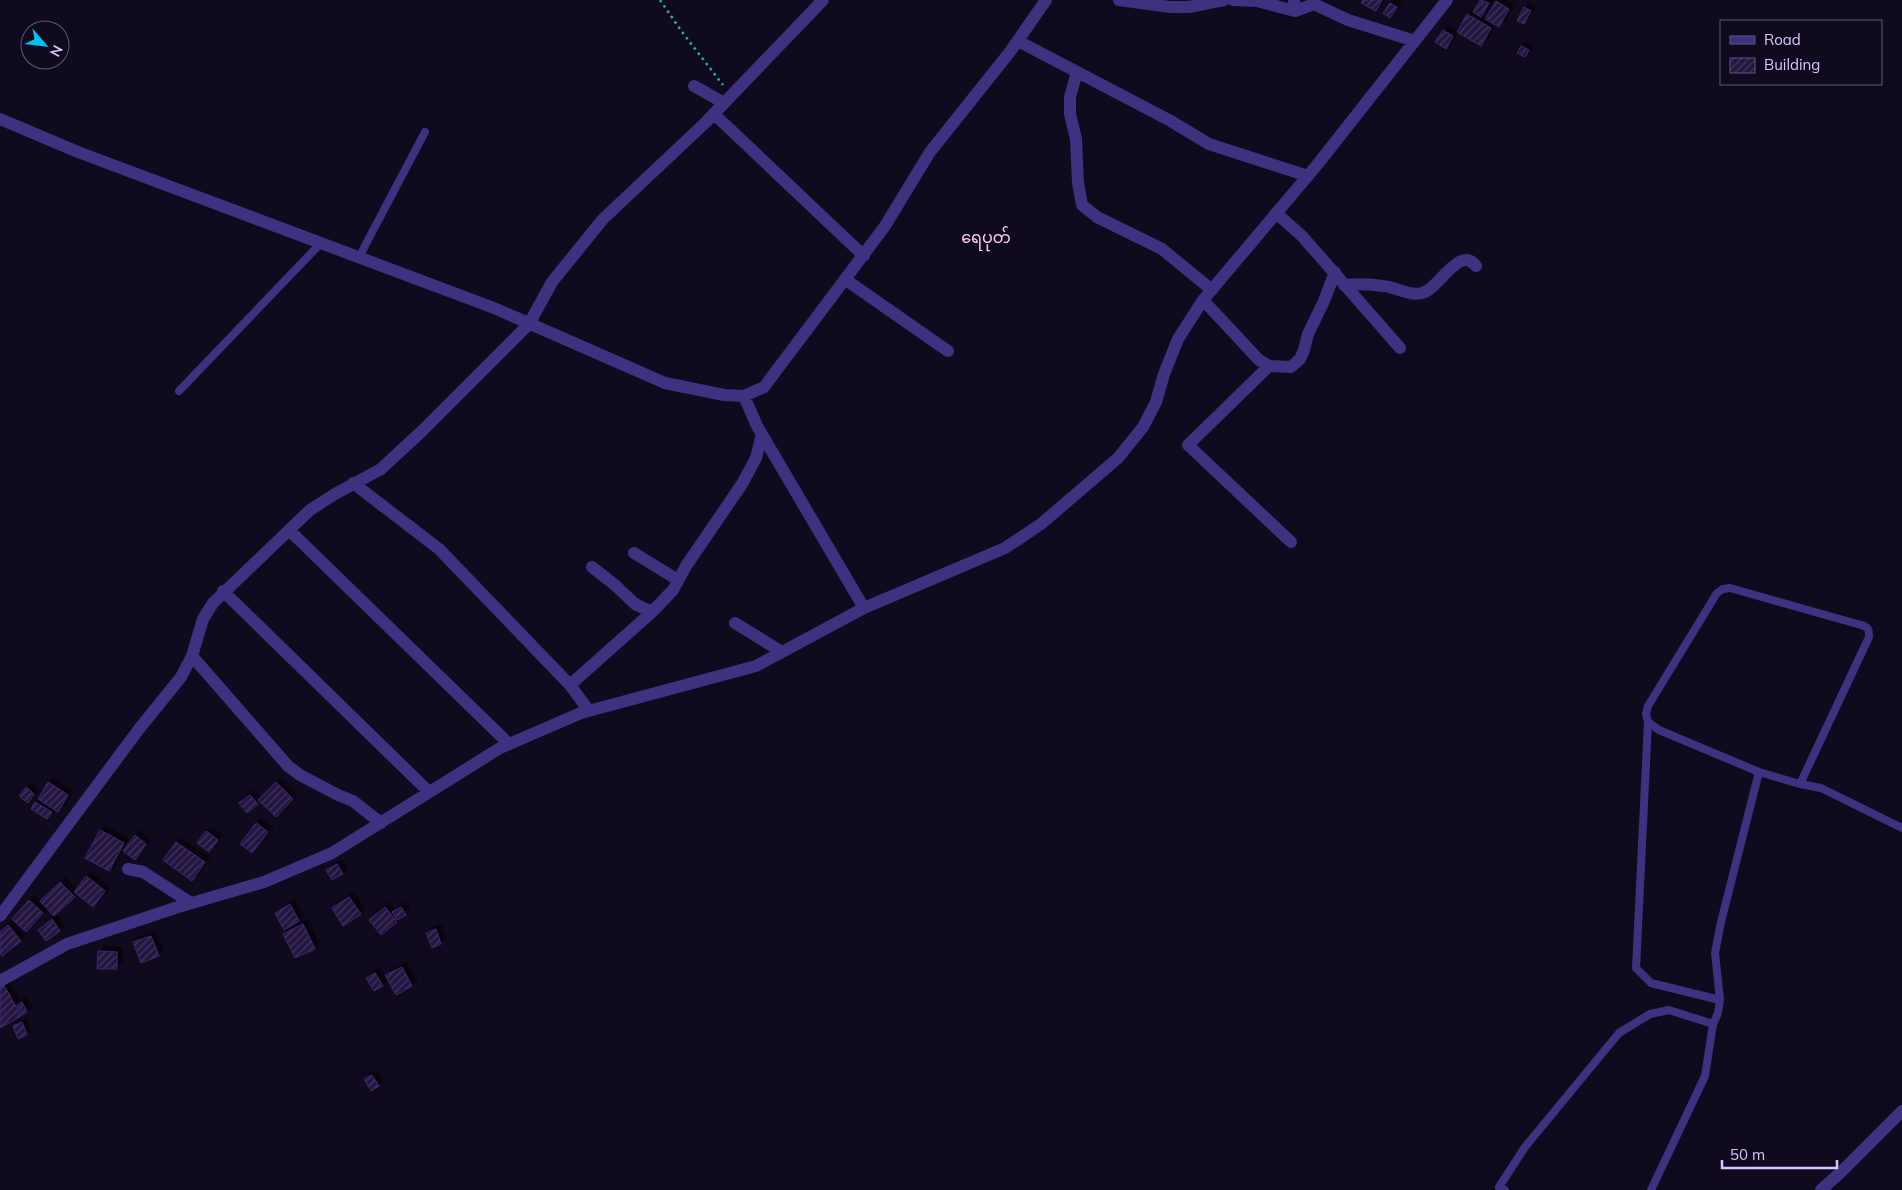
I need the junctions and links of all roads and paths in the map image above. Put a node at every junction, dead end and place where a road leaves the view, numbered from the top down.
1 (660, 0) edge
2 (822, 0) edge
3 (1046, 0) edge
4 (1118, 0) edge
5 (1224, 0) edge
6 (1233, 0) edge
7 (1447, 0) edge
8 (1295, 6) edge
9 (1018, 41) junction
10 (1415, 41) junction
11 (1077, 72) junction
12 (694, 86) dead end
13 (728, 100) junction
14 (714, 114) junction
15 (0, 119) edge
16 (425, 132) dead end
17 (1308, 176) junction
18 (1276, 214) junction
19 (321, 243) junction
20 (864, 256) junction
21 (359, 257) junction
22 (1476, 266) dead end
23 (1334, 272) junction
24 (846, 280) junction
25 (1344, 285) junction
26 (1212, 290) junction
27 (1203, 300) junction
28 (529, 324) junction
29 (1400, 348) dead end
30 (948, 351) dead end
31 (1269, 366) junction
32 (179, 391) dead end
33 (744, 396) junction
34 (762, 434) junction
35 (353, 484) junction
36 (289, 530) junction
37 (1291, 542) dead end
38 (634, 552) dead end
39 (592, 567) dead end
40 (678, 580) junction
41 (224, 591) junction
42 (864, 608) junction
43 (652, 612) junction
44 (735, 623) dead end
45 (782, 652) junction
46 (192, 656) junction
47 (570, 685) junction
48 (589, 711) junction
49 (1648, 722) junction
50 (509, 744) junction
51 (1759, 772) junction
52 (1800, 784) junction
53 (429, 792) junction
54 (381, 823) junction
55 (1902, 828) edge
56 (128, 869) dead end
57 (191, 903) junction
58 (0, 916) edge
59 (0, 981) edge
60 (1720, 1000) junction
61 (1712, 1024) junction
62 (1902, 1111) edge
63 (1505, 1190) edge
64 (1651, 1190) edge
65 (1820, 1190) edge

1 - 13 path
2 - 13 street
3 - 9 street
4 - 5 street
6 - 8 street
7 - 10 street
8 - 10 street
9 - 11 street
9 - 20 street
10 - 17 street
11 - 17 street
11 - 26 street
12 - 13 street
13 - 14 street
14 - 20 street
14 - 28 street
15 - 19 street
16 - 21 lane
17 - 18 street
18 - 23 street
18 - 26 street
19 - 21 street
19 - 32 lane
20 - 24 street
21 - 28 street
22 - 25 street
23 - 25 street
23 - 31 street
24 - 30 street
24 - 33 street
25 - 29 street
26 - 27 street
27 - 31 street
27 - 42 street
28 - 33 street
28 - 35 street
31 - 37 street
33 - 34 street
34 - 40 street
34 - 42 street
35 - 36 street
35 - 47 street
36 - 41 street
36 - 50 street
38 - 40 street
39 - 43 street
40 - 43 street
41 - 46 street
41 - 53 street
42 - 45 street
43 - 47 street
44 - 45 street
45 - 48 street
46 - 54 street
46 - 58 street
47 - 48 street
48 - 50 street
49 - 51 lane
49 - 52 lane
49 - 60 lane
50 - 53 street
51 - 52 lane
51 - 60 lane
52 - 55 lane
53 - 54 street
54 - 57 street
56 - 57 street
57 - 59 street
60 - 61 lane
61 - 63 lane
61 - 64 lane
62 - 65 street

